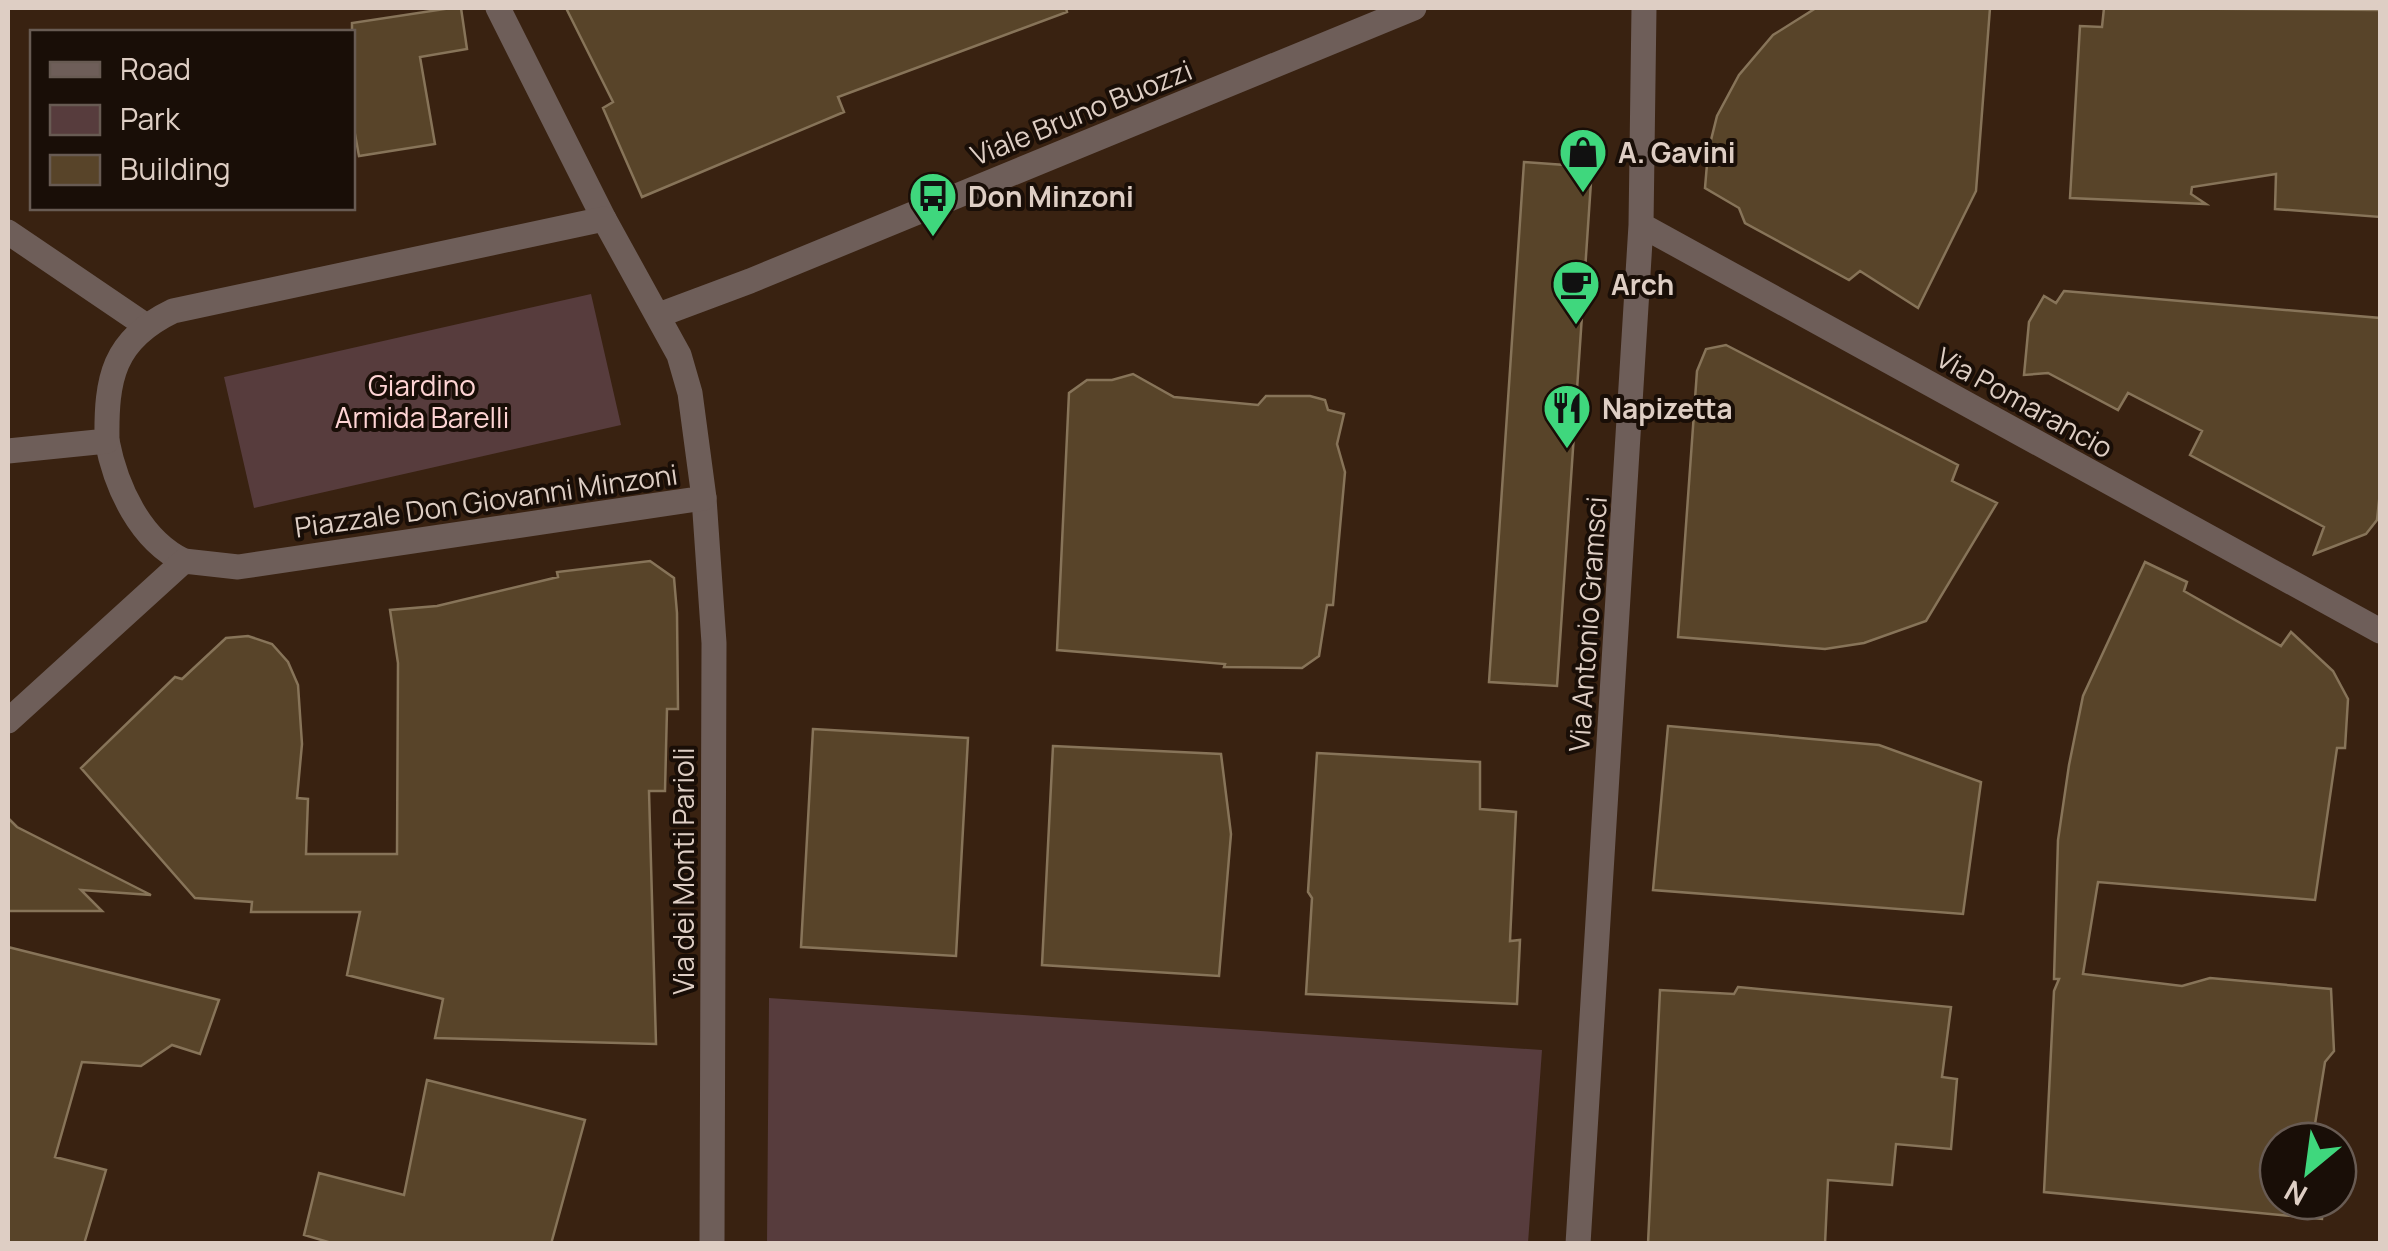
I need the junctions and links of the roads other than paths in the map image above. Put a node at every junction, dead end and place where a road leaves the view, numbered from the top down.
1 (498, 8) edge
2 (1414, 8) edge
3 (1644, 8) edge
4 (604, 219) junction
5 (1642, 225) junction
6 (8, 232) edge
7 (659, 315) junction
8 (145, 325) junction
9 (107, 441) junction
10 (8, 452) edge
11 (704, 498) junction
12 (184, 561) junction
13 (2380, 631) edge
14 (8, 721) edge
15 (712, 1244) edge
16 (1578, 1244) edge

1 - 4 street, Piazzale Don Giovanni Minzoni
2 - 7 street, Viale Bruno Buozzi
3 - 5 street, Via Antonio Gramsci
4 - 7 street, Piazzale Don Giovanni Minzoni
4 - 8 street
5 - 13 street, Via Pomarancio
5 - 16 street, Via Antonio Gramsci
6 - 8 street
7 - 11 street, Piazzale Don Giovanni Minzoni
8 - 9 street
9 - 10 street
9 - 12 street
11 - 12 street, Piazzale Don Giovanni Minzoni
11 - 15 street, Via dei Monti Parioli
12 - 14 street

